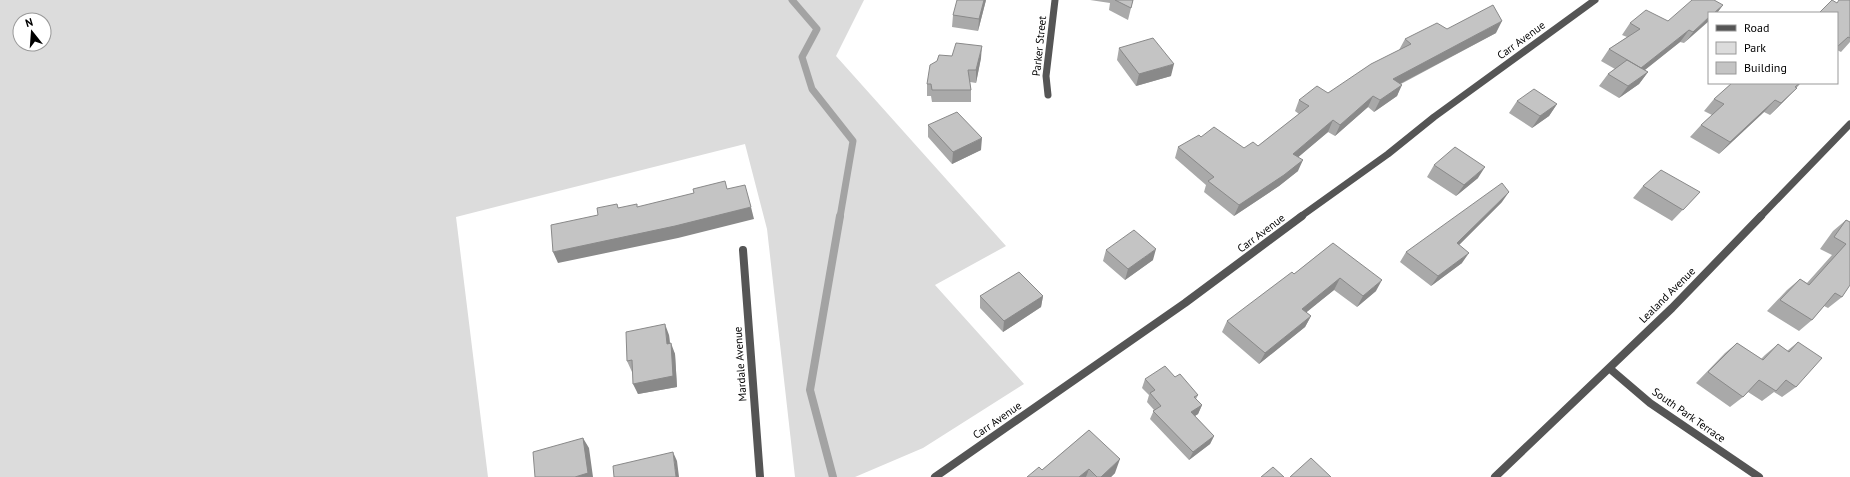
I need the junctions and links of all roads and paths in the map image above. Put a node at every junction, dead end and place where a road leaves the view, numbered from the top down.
1 (1056, 0) edge
2 (1595, 0) edge
3 (1048, 95) dead end
4 (1850, 124) edge
5 (743, 250) dead end
6 (1609, 368) junction
7 (760, 477) edge
8 (935, 477) edge
9 (1495, 477) edge
10 (1759, 477) edge

1 - 3 street, Parker Street
2 - 8 street, Carr Avenue
4 - 6 street, Lealand Avenue
5 - 7 street, Mardale Avenue
6 - 9 street, Lealand Avenue
6 - 10 street, South Park Terrace

